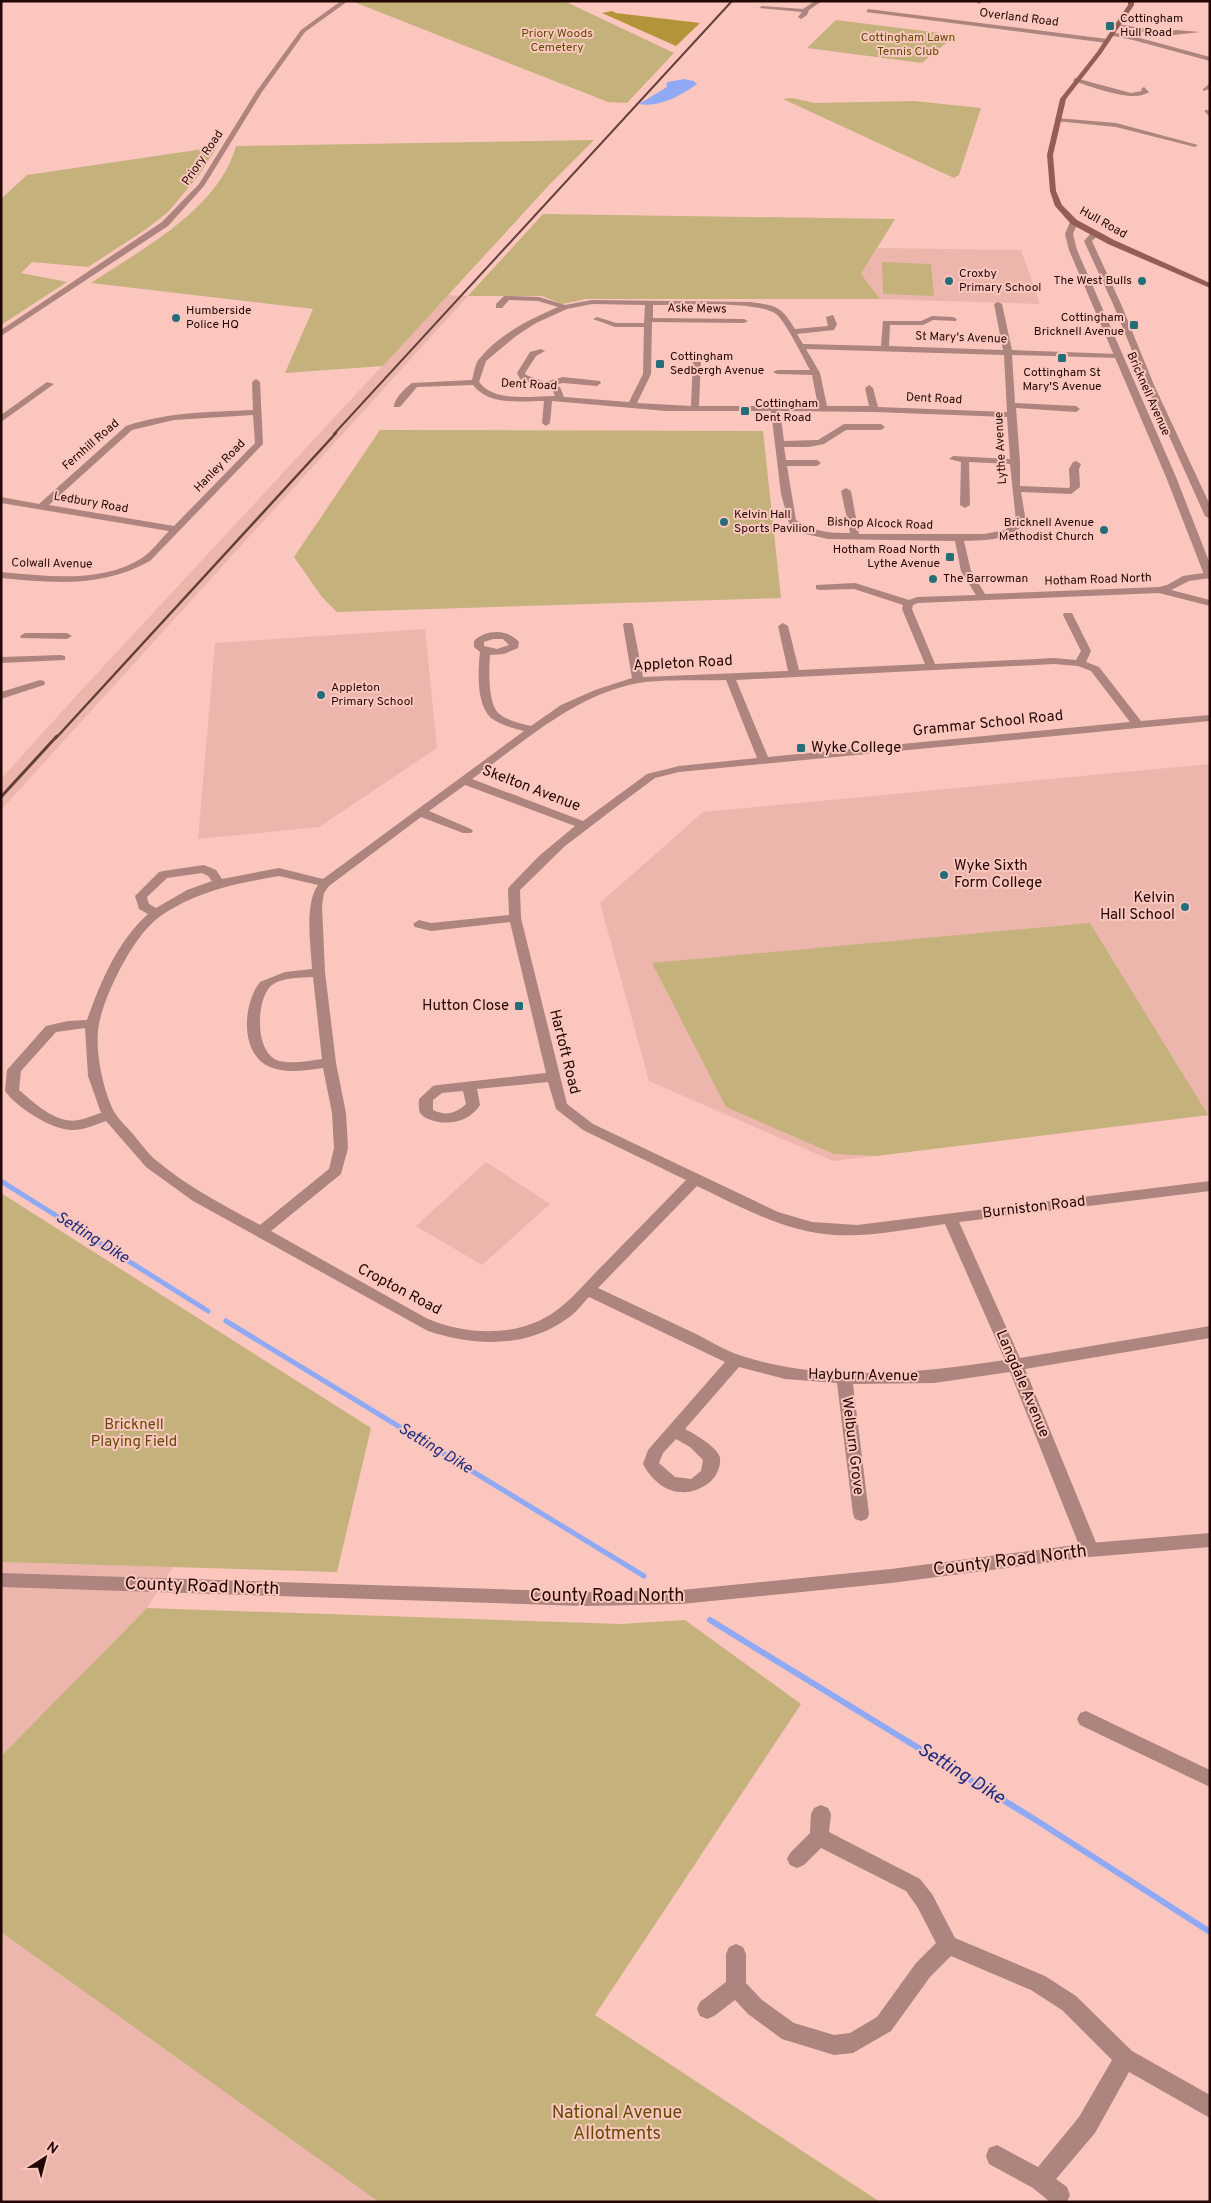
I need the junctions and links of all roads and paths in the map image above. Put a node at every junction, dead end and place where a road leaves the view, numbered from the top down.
1 (345, 1) edge
2 (819, 1) edge
3 (1138, 1) edge
4 (1131, 3) edge
5 (865, 10) dead end
6 (754, 11) dead end
7 (806, 11) junction
8 (801, 18) dead end
9 (1117, 26) junction
10 (1200, 32) dead end
11 (1109, 37) junction
12 (1210, 59) edge
13 (1075, 80) junction
14 (1144, 89) dead end
15 (1057, 120) junction
16 (1195, 145) dead end
17 (1074, 222) junction
18 (1095, 234) junction
19 (1210, 286) edge
20 (649, 304) junction
21 (499, 306) dead end
22 (565, 306) junction
23 (987, 306) dead end
24 (830, 317) dead end
25 (597, 319) dead end
26 (954, 319) dead end
27 (744, 321) dead end
28 (649, 323) junction
29 (793, 332) junction
30 (1, 334) edge
31 (802, 346) junction
32 (884, 347) junction
33 (541, 351) dead end
34 (1008, 353) junction
35 (1118, 356) junction
36 (697, 360) dead end
37 (777, 372) dead end
38 (816, 373) junction
39 (256, 382) dead end
40 (475, 382) junction
41 (597, 383) dead end
42 (50, 384) dead end
43 (546, 384) junction
44 (869, 388) dead end
45 (560, 399) junction
46 (548, 400) junction
47 (397, 405) dead end
48 (632, 405) junction
49 (1012, 405) junction
50 (695, 408) junction
51 (775, 409) junction
52 (824, 409) junction
53 (874, 409) junction
54 (1076, 409) dead end
55 (256, 412) junction
56 (1013, 415) junction
57 (1, 419) edge
58 (546, 423) dead end
59 (881, 427) dead end
60 (781, 444) junction
61 (953, 459) dead end
62 (965, 460) junction
63 (817, 462) dead end
64 (1016, 462) junction
65 (783, 463) junction
66 (1076, 464) dead end
67 (1016, 489) junction
68 (846, 491) dead end
69 (1, 500) edge
70 (965, 505) dead end
71 (41, 507) junction
72 (1209, 513) edge
73 (176, 529) junction
74 (855, 537) junction
75 (959, 538) junction
76 (1, 575) edge
77 (1210, 576) edge
78 (820, 587) dead end
79 (1159, 590) junction
80 (982, 598) junction
81 (913, 601) junction
82 (1210, 603) edge
83 (1068, 615) dead end
84 (628, 625) dead end
85 (783, 626) dead end
86 (25, 636) dead end
87 (67, 636) dead end
88 (42, 647) junction
89 (484, 651) dead end
90 (61, 658) dead end
91 (1, 660) edge
92 (1080, 663) junction
93 (930, 667) junction
94 (794, 673) junction
95 (730, 677) junction
96 (638, 680) junction
97 (40, 684) dead end
98 (1, 696) edge
99 (1210, 718) edge
100 (1137, 724) junction
101 (532, 730) junction
102 (764, 761) junction
103 (679, 769) joint
104 (466, 781) junction
105 (420, 812) junction
106 (585, 826) junction
107 (467, 831) dead end
108 (219, 883) junction
109 (325, 883) junction
110 (156, 913) junction
111 (515, 918) junction
112 (418, 924) dead end
113 (319, 972) junction
114 (92, 1024) junction
115 (329, 1063) junction
116 (554, 1077) junction
117 (469, 1086) dead end
118 (109, 1115) junction
119 (696, 1179) junction
120 (1210, 1186) edge
121 (950, 1218) junction
122 (857, 1230) joint
123 (261, 1232) junction
124 (589, 1290) junction
125 (1210, 1332) edge
126 (736, 1360) junction
127 (1015, 1365) junction
128 (844, 1378) junction
129 (674, 1430) dead end
130 (861, 1514) dead end
131 (1210, 1540) edge
132 (1090, 1550) junction
133 (1, 1580) edge
134 (1086, 1719) dead end
135 (1210, 1779) edge
136 (820, 1814) dead end
137 (819, 1837) junction
138 (797, 1859) dead end
139 (948, 1945) junction
140 (736, 1954) dead end
141 (736, 1987) junction
142 (707, 2009) dead end
143 (1125, 2058) junction
144 (1210, 2107) edge
145 (997, 2156) dead end
146 (1041, 2180) junction
147 (1059, 2195) dead end

1 - 30 street, Priory Road
2 - 7 street
3 - 4 main road, Hull Road
4 - 9 main road, Hull Road
5 - 11 street, Overland Road
6 - 7 street
7 - 8 street
9 - 10 street
9 - 11 main road, Hull Road
11 - 12 street, Overland Road
11 - 13 main road, Hull Road
13 - 14 street
13 - 15 main road, Hull Road
15 - 16 street
15 - 17 main road, Hull Road
17 - 18 main road, Hull Road
17 - 35 street, Bricknell Avenue
18 - 19 main road, Hull Road
18 - 72 street, Bricknell Avenue
20 - 22 street
20 - 28 street
20 - 29 street
21 - 22 street
22 - 40 street
23 - 34 street, Lythe Avenue
24 - 29 street
25 - 28 street, Aske Mews
26 - 32 street
27 - 28 street, Aske Mews
28 - 48 street
29 - 31 street
31 - 32 street, St Mary's Avenue
31 - 38 street
32 - 34 street, St Mary's Avenue
33 - 43 street
34 - 35 street, St Mary's Avenue
34 - 49 street, Lythe Avenue
35 - 77 street, Bricknell Avenue
36 - 50 street
37 - 38 street
38 - 52 street
39 - 55 street, Hanley Road
40 - 46 street, Dent Road
40 - 47 street
41 - 43 street
42 - 57 street
43 - 45 street
44 - 53 street
45 - 46 street, Dent Road
45 - 48 street, Dent Road
46 - 58 street
48 - 50 street, Dent Road
49 - 54 street
49 - 56 street, Lythe Avenue
50 - 51 street, Dent Road
51 - 52 street, Dent Road
51 - 60 street, Bishop Alcock Road
52 - 53 street, Dent Road
53 - 56 street, Dent Road
55 - 71 street, Fernhill Road
55 - 73 street, Hanley Road
56 - 64 street, Lythe Avenue
59 - 60 street
60 - 65 street, Bishop Alcock Road
61 - 62 street
62 - 64 street
62 - 70 street
63 - 65 street
64 - 67 street, Lythe Avenue
65 - 74 street, Bishop Alcock Road
66 - 67 street
67 - 75 street, Lythe Avenue
68 - 74 street
69 - 71 street, Ledbury Road
71 - 73 street, Ledbury Road
73 - 76 street, Colwall Avenue
74 - 75 street, Bishop Alcock Road
75 - 80 street
77 - 79 street, Hotham Road North
78 - 81 street, Hotham Road North
79 - 80 street, Hotham Road North
79 - 82 street, Hotham Road North
80 - 81 street, Hotham Road North
81 - 93 street
83 - 92 street
84 - 96 street
85 - 94 street
86 - 88 street
87 - 88 street
88 - 90 street
88 - 91 street
89 - 101 street
92 - 93 street, Appleton Road
92 - 100 street, Appleton Road
93 - 94 street, Appleton Road
94 - 95 street, Appleton Road
95 - 96 street, Appleton Road
95 - 102 street
96 - 101 street, Appleton Road
97 - 98 street
99 - 100 street, Grammar School Road
100 - 102 street, Grammar School Road
101 - 104 street, Appleton Road
102 - 103 street, Grammar School Road
103 - 106 street, Hartoft Road
104 - 105 street, Appleton Road
104 - 106 street, Skelton Avenue
105 - 107 street
105 - 109 street, Appleton Road
106 - 111 street, Hartoft Road
108 - 109 street, Cropton Road
108 - 110 street, Cropton Road
108 - 110 street
109 - 113 street
110 - 114 street, Cropton Road
111 - 112 street
111 - 116 street, Hartoft Road
113 - 115 street
113 - 115 street
114 - 118 street, Cropton Road
114 - 118 street
115 - 123 street
116 - 117 street
116 - 119 street, Hartoft Road
118 - 123 street, Cropton Road
119 - 122 street, Hartoft Road
119 - 124 street, Cropton Road
120 - 121 street, Burniston Road
121 - 122 street, Burniston Road
121 - 127 street, Langdale Avenue
123 - 124 street, Cropton Road
124 - 126 street, Hayburn Avenue
125 - 127 street, Hayburn Avenue
126 - 128 street, Hayburn Avenue
126 - 129 street
127 - 128 street, Hayburn Avenue
127 - 132 street, Langdale Avenue
128 - 130 street, Welburn Grove
131 - 132 street, County Road North
132 - 133 street, County Road North
134 - 135 street
136 - 137 street
137 - 138 street
137 - 139 street
139 - 141 street
139 - 143 street
140 - 141 street
141 - 142 street
143 - 144 street
143 - 146 street
145 - 146 street
146 - 147 street

